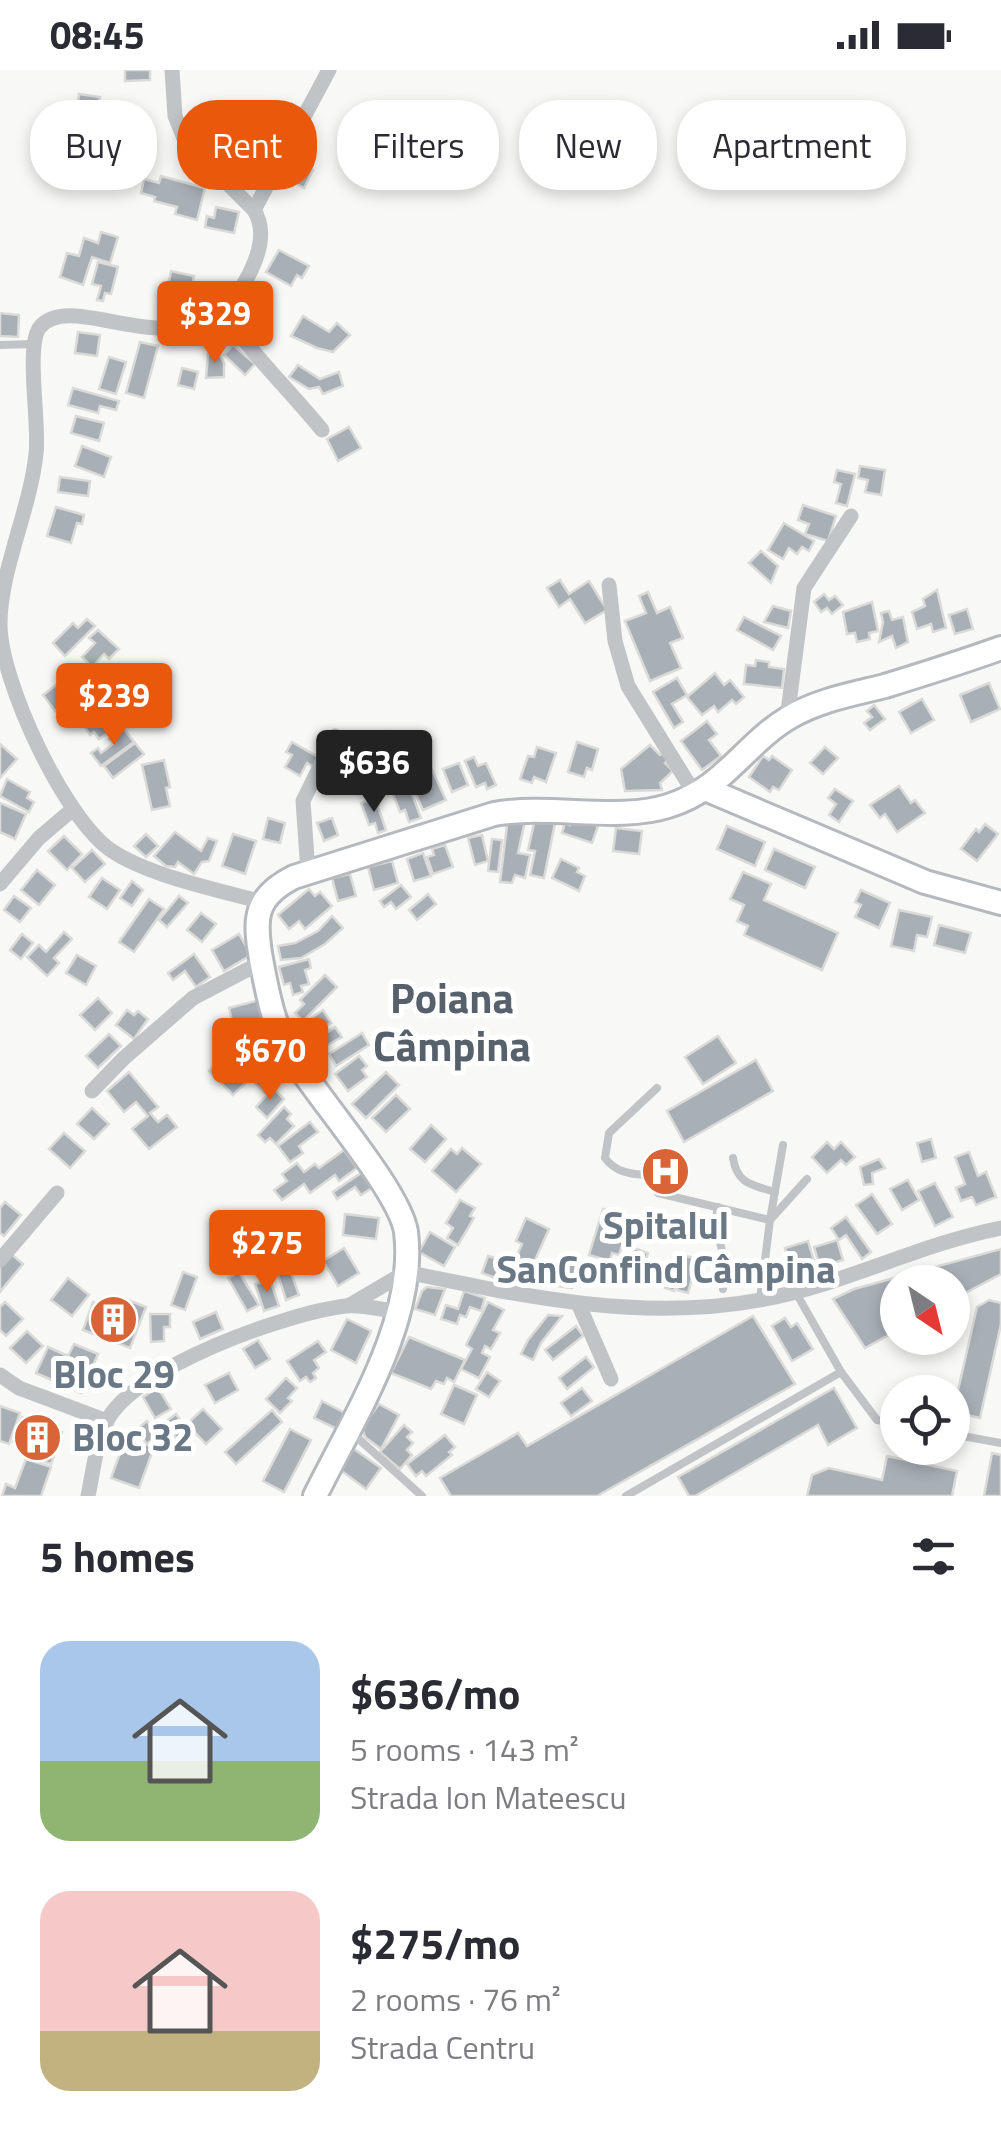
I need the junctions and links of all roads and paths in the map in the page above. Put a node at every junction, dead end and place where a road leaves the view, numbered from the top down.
1 (172, 70) edge
2 (329, 70) edge
3 (254, 210) junction
4 (222, 312) junction
5 (33, 344) junction
6 (0, 345) edge
7 (322, 430) dead end
8 (852, 516) dead end
9 (609, 584) dead end
10 (1, 599) edge
11 (1001, 648) edge
12 (787, 718) junction
13 (335, 736) dead end
14 (702, 793) junction
15 (73, 809) junction
16 (308, 872) junction
17 (3, 874) edge
18 (262, 902) junction
19 (1001, 903) edge
20 (262, 962) junction
21 (657, 1088) dead end
22 (92, 1091) dead end
23 (782, 1145) dead end
24 (733, 1158) dead end
25 (806, 1179) dead end
26 (774, 1192) junction
27 (58, 1193) dead end
28 (718, 1208) junction
29 (770, 1220) junction
30 (1001, 1228) edge
31 (0, 1260) edge
32 (406, 1272) junction
33 (723, 1290) dead end
34 (795, 1292) junction
35 (760, 1300) junction
36 (578, 1303) junction
37 (350, 1305) junction
38 (399, 1312) junction
39 (841, 1372) junction
40 (0, 1375) edge
41 (612, 1379) dead end
42 (107, 1420) junction
43 (880, 1421) edge
44 (348, 1429) junction
45 (970, 1437) edge
46 (1001, 1443) edge
47 (88, 1496) edge
48 (315, 1496) edge
49 (422, 1496) edge
50 (626, 1496) edge

1 - 3 street
2 - 3 street
3 - 4 street
4 - 5 street
4 - 7 street
5 - 6 lane
5 - 10 street
8 - 12 street
9 - 14 street
10 - 15 street
11 - 12 main road
12 - 14 main road
13 - 16 street
14 - 16 main road
14 - 19 main road
15 - 17 street
15 - 18 street
16 - 18 main road
18 - 20 main road
20 - 22 street
20 - 32 main road
21 - 28 lane
23 - 26 lane
24 - 26 lane
25 - 29 lane
26 - 29 lane
27 - 31 street
28 - 29 lane
28 - 33 lane
29 - 35 lane
30 - 34 street
32 - 36 street
32 - 37 street
32 - 38 main road
34 - 35 street
34 - 39 lane
35 - 36 street
36 - 41 street
37 - 38 street
37 - 42 street
38 - 44 main road
39 - 43 lane
39 - 50 lane
40 - 42 street
42 - 47 street
44 - 48 main road
44 - 49 lane
45 - 46 lane

